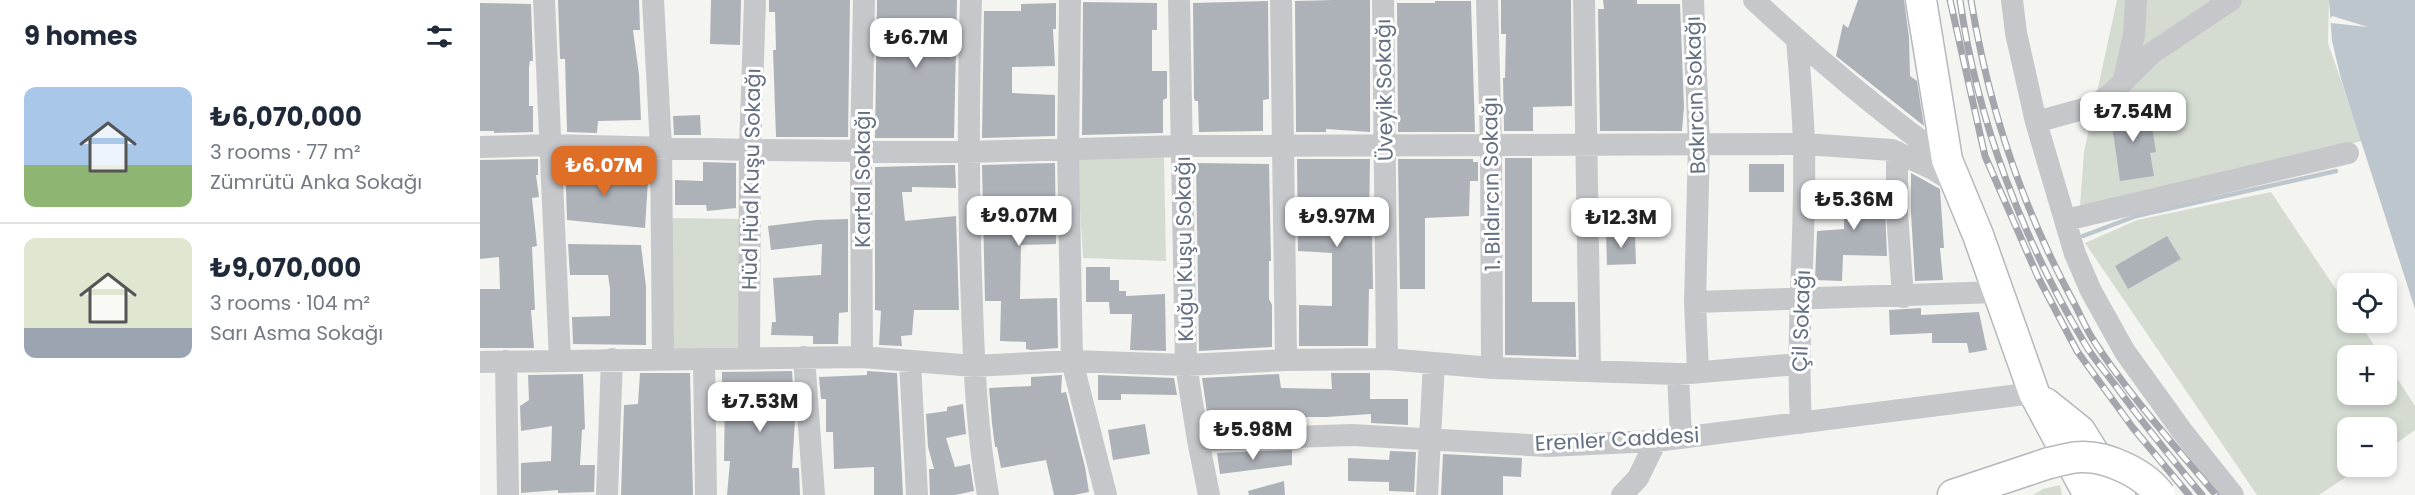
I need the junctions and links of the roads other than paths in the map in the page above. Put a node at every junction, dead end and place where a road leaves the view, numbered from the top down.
1 (544, 0) edge
2 (653, 0) edge
3 (755, 0) edge
4 (864, 0) edge
5 (971, 0) edge
6 (1070, 0) edge
7 (1179, 0) edge
8 (1281, 0) edge
9 (1383, 0) edge
10 (1487, 0) edge
11 (1584, 0) edge
12 (1693, 0) edge
13 (1754, 0) edge
14 (1921, 0) edge
15 (2012, 0) edge
16 (2136, 0) edge
17 (2231, 0) edge
18 (1797, 40) junction
19 (2124, 81) junction
20 (1940, 121) junction
21 (2036, 122) junction
22 (1915, 136) junction
23 (1804, 144) junction
24 (550, 145) junction
25 (1385, 145) junction
26 (1491, 145) junction
27 (1586, 145) junction
28 (1699, 145) junction
29 (1182, 146) junction
30 (1283, 146) junction
31 (480, 147) edge
32 (661, 147) junction
33 (750, 150) junction
34 (861, 150) junction
35 (1068, 150) junction
36 (967, 152) junction
37 (1897, 152) junction
38 (2348, 153) dead end
39 (1952, 172) junction
40 (2066, 220) junction
41 (1998, 292) junction
42 (1903, 297) junction
43 (1802, 299) junction
44 (1695, 302) junction
45 (804, 357) junction
46 (862, 357) junction
47 (663, 358) junction
48 (749, 358) junction
49 (612, 359) junction
50 (1387, 359) junction
51 (560, 360) junction
52 (704, 360) junction
53 (1286, 360) junction
54 (506, 361) junction
55 (1072, 361) junction
56 (480, 362) edge
57 (910, 362) junction
58 (1434, 363) junction
59 (1798, 364) junction
60 (1186, 365) junction
61 (974, 366) junction
62 (1492, 368) junction
63 (1590, 371) junction
64 (1688, 372) junction
65 (2034, 393) junction
66 (1801, 423) junction
67 (1681, 438) junction
68 (1431, 439) junction
69 (1198, 440) junction
70 (1656, 441) junction
71 (2049, 463) junction
72 (2083, 491) edge
73 (507, 495) edge
74 (607, 495) edge
75 (706, 495) edge
76 (814, 495) edge
77 (917, 495) edge
78 (988, 495) edge
79 (1106, 495) edge
80 (1209, 495) edge
81 (1427, 495) edge
82 (1622, 495) edge
83 (1953, 495) edge
84 (2013, 495) edge
85 (2120, 495) edge
86 (2160, 495) edge
87 (2233, 495) edge

1 - 24 street
2 - 32 street
3 - 33 street, Hüd Hüd Kuşu Sokağı
4 - 34 street, Kartal Sokağı
5 - 36 street
6 - 35 street
7 - 29 street, Kuğu Kuşu Sokağı
8 - 30 street
9 - 25 street, Üveyik Sokağı
10 - 26 street, 1. Bıldırcın Sokağı
11 - 27 street
12 - 28 street, Bakırcın Sokağı
13 - 18 street
14 - 20 main road
15 - 21 street
16 - 19 street
17 - 19 street
18 - 22 street
18 - 23 street, Çil Sokağı
19 - 21 street
20 - 22 street
20 - 39 main road
21 - 40 street
22 - 39 street
23 - 28 street
23 - 37 street
23 - 43 street, Çil Sokağı
24 - 31 street
24 - 32 street
24 - 51 street
25 - 26 street
25 - 30 street
25 - 50 street, Üveyik Sokağı
26 - 27 street
26 - 62 street, 1. Bıldırcın Sokağı
27 - 28 street
27 - 63 street
28 - 44 street, Bakırcın Sokağı
29 - 30 street
29 - 35 street
29 - 60 street, Kuğu Kuşu Sokağı
30 - 53 street
32 - 33 street
32 - 47 street
33 - 34 street
33 - 48 street, Hüd Hüd Kuşu Sokağı
34 - 36 street
34 - 46 street, Kartal Sokağı
35 - 36 street
35 - 55 street
36 - 61 street
37 - 39 street
37 - 42 street
38 - 40 street
39 - 41 main road
40 - 87 street
41 - 42 street
41 - 65 main road
42 - 43 street
43 - 44 street
43 - 59 street, Çil Sokağı
44 - 64 street, Bakırcın Sokağı
45 - 46 street
45 - 48 street
45 - 76 street
46 - 57 street
47 - 49 street
47 - 52 street
48 - 52 street
49 - 51 street
49 - 74 street
50 - 53 street
50 - 58 street
51 - 54 street
52 - 75 street
53 - 60 street
54 - 56 street
54 - 73 street
55 - 60 street
55 - 61 street
55 - 79 street
57 - 61 street
57 - 77 street
58 - 62 street
58 - 68 street
59 - 64 street
59 - 66 street, Çil Sokağı
60 - 69 street, Kuğu Kuşu Sokağı
61 - 78 street
62 - 63 street
63 - 64 street
64 - 67 street, Bakırcın Sokağı
65 - 66 street, Erenler Caddesi
65 - 72 main road
65 - 85 main road
66 - 67 street, Erenler Caddesi
67 - 70 street, Erenler Caddesi
68 - 69 street, Erenler Caddesi
68 - 70 street, Erenler Caddesi
68 - 81 street
69 - 80 street, Kuğu Kuşu Sokağı
70 - 82 street
71 - 83 main road
71 - 84 main road
71 - 86 main road, bridge

